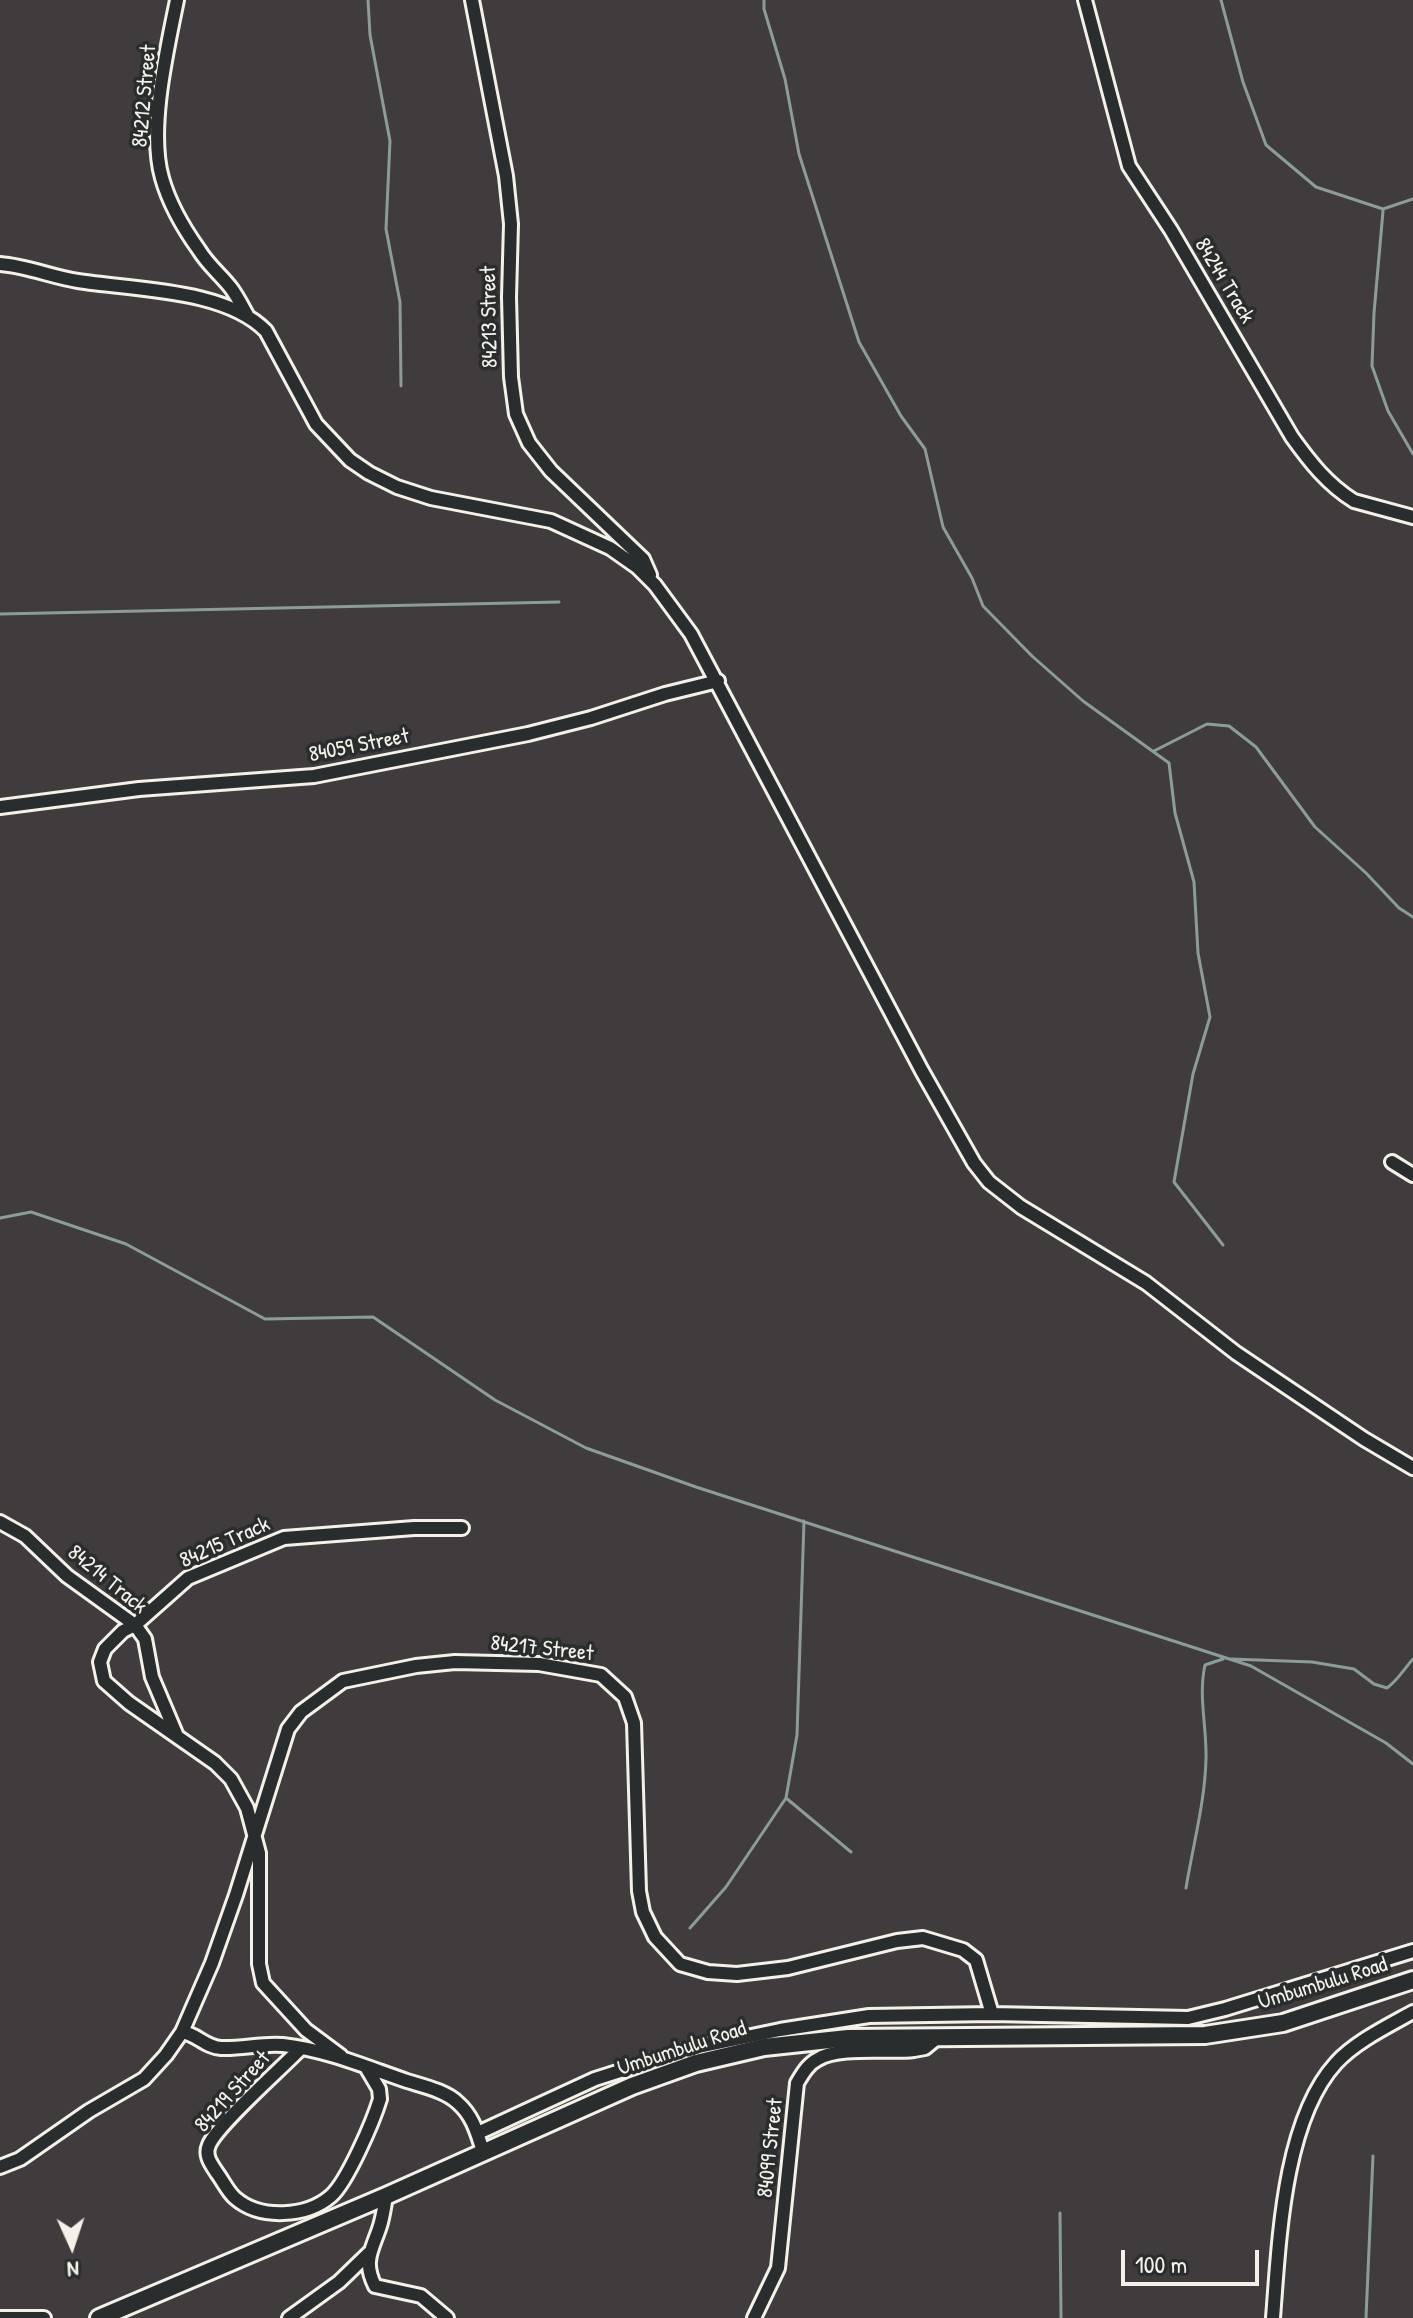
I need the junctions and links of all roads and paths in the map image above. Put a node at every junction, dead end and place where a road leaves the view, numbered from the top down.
1 (177, 0) edge
2 (472, 0) edge
3 (1085, 0) edge
4 (0, 264) edge
5 (247, 315) junction
6 (1413, 517) edge
7 (655, 585) junction
8 (718, 681) junction
9 (0, 807) edge
10 (1392, 1162) dead end
11 (1413, 1175) edge
12 (1413, 1468) edge
13 (0, 1522) edge
14 (462, 1528) dead end
15 (135, 1625) junction
16 (177, 1736) junction
17 (255, 1831) junction
18 (1413, 1951) edge
19 (1413, 1980) edge
20 (1413, 2012) edge
21 (992, 2014) junction
22 (1188, 2018) junction
23 (182, 2032) junction
24 (1188, 2035) junction
25 (937, 2038) junction
26 (301, 2048) junction
27 (341, 2056) junction
28 (366, 2067) junction
29 (478, 2133) junction
30 (483, 2151) junction
31 (0, 2167) edge
32 (386, 2196) junction
33 (369, 2253) junction
34 (0, 2318) edge
35 (44, 2318) edge
36 (99, 2318) edge
37 (289, 2318) edge
38 (447, 2318) edge
39 (754, 2318) edge
40 (1273, 2318) edge

1 - 5 street, 84212 Street
2 - 7 street, 84213 Street
3 - 6 street, 84244 Track
4 - 5 street
5 - 7 street, 84212 Street
7 - 8 street
8 - 9 street, 84059 Street
8 - 12 street
10 - 11 street
13 - 15 street, 84214 Track
14 - 15 street, 84215 Track
15 - 16 street, 84214 Track
15 - 16 street, 84215 Track
16 - 17 street
17 - 21 street, 84217 Street
17 - 23 street, 84217 Street
17 - 27 street
18 - 22 street
19 - 24 main road, Umbumbulu Road
20 - 40 street
21 - 22 street
21 - 29 street
22 - 24 street
23 - 26 street
23 - 31 street, 84217 Street
24 - 25 main road, Umbumbulu Road
25 - 30 main road, Umbumbulu Road
25 - 39 street, 84099 Street
26 - 27 street
26 - 28 street, 84219 Street
27 - 28 street
28 - 29 street
29 - 30 street
30 - 32 main road, Umbumbulu Road
32 - 33 street
32 - 36 main road, Umbumbulu Road
33 - 37 street
33 - 38 street
34 - 35 street

